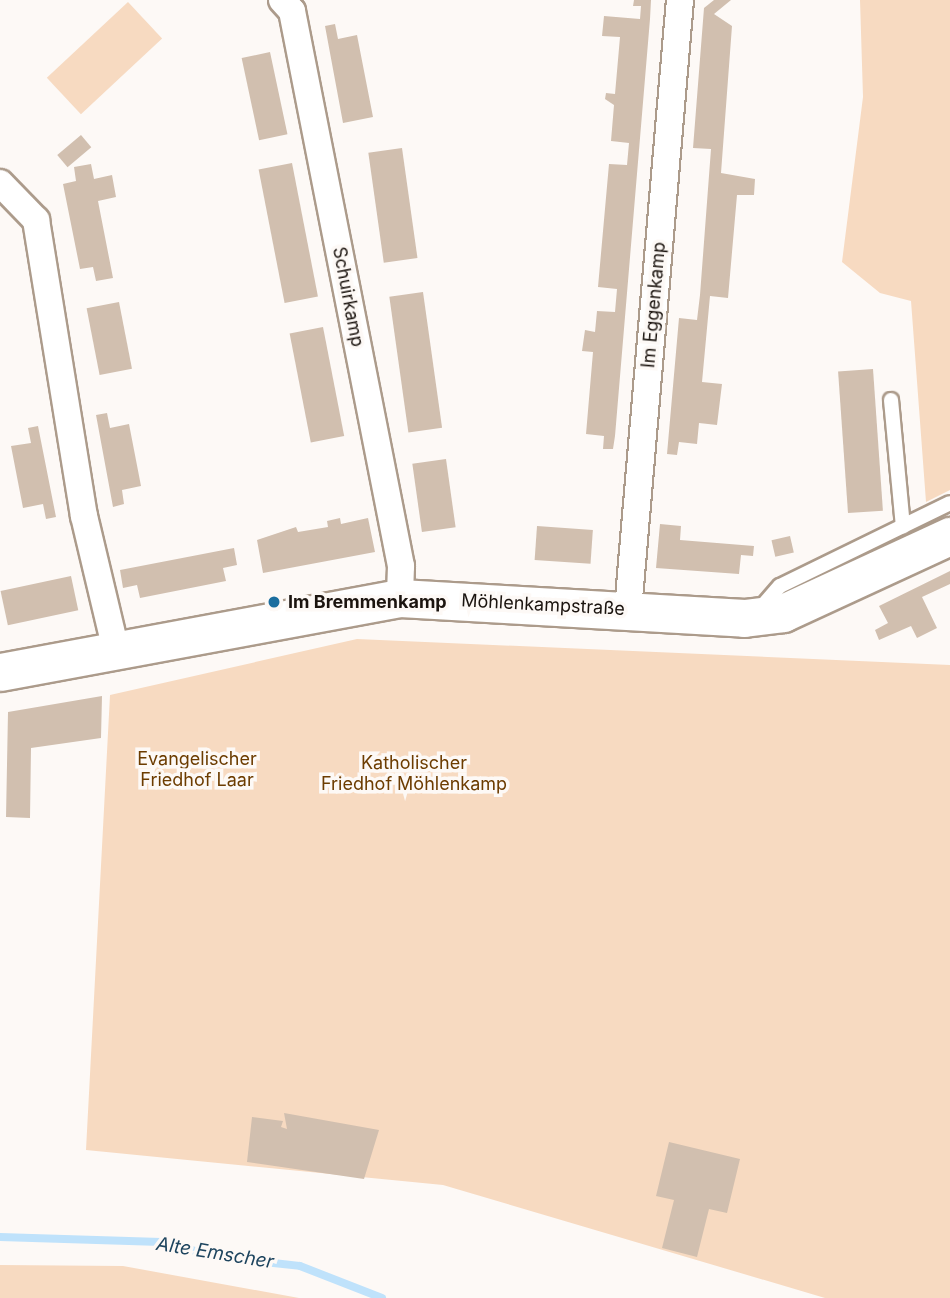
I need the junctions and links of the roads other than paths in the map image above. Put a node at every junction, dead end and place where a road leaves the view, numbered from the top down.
1 (282, 0) edge
2 (680, 0) edge
3 (0, 183) edge
4 (891, 400) dead end
5 (950, 503) edge
6 (903, 526) junction
7 (950, 536) edge
8 (400, 598) junction
9 (628, 610) junction
10 (754, 616) junction
11 (116, 650) junction
12 (0, 672) edge

1 - 8 street, Schuirkamp
2 - 9 street, Im Eggenkamp
3 - 11 street
4 - 6 lane
5 - 6 lane
6 - 10 lane
7 - 10 street, Möhlenkampstraße
8 - 9 street, Möhlenkampstraße
8 - 11 street, Möhlenkampstraße
9 - 10 street, Möhlenkampstraße
11 - 12 street, Möhlenkampstraße

